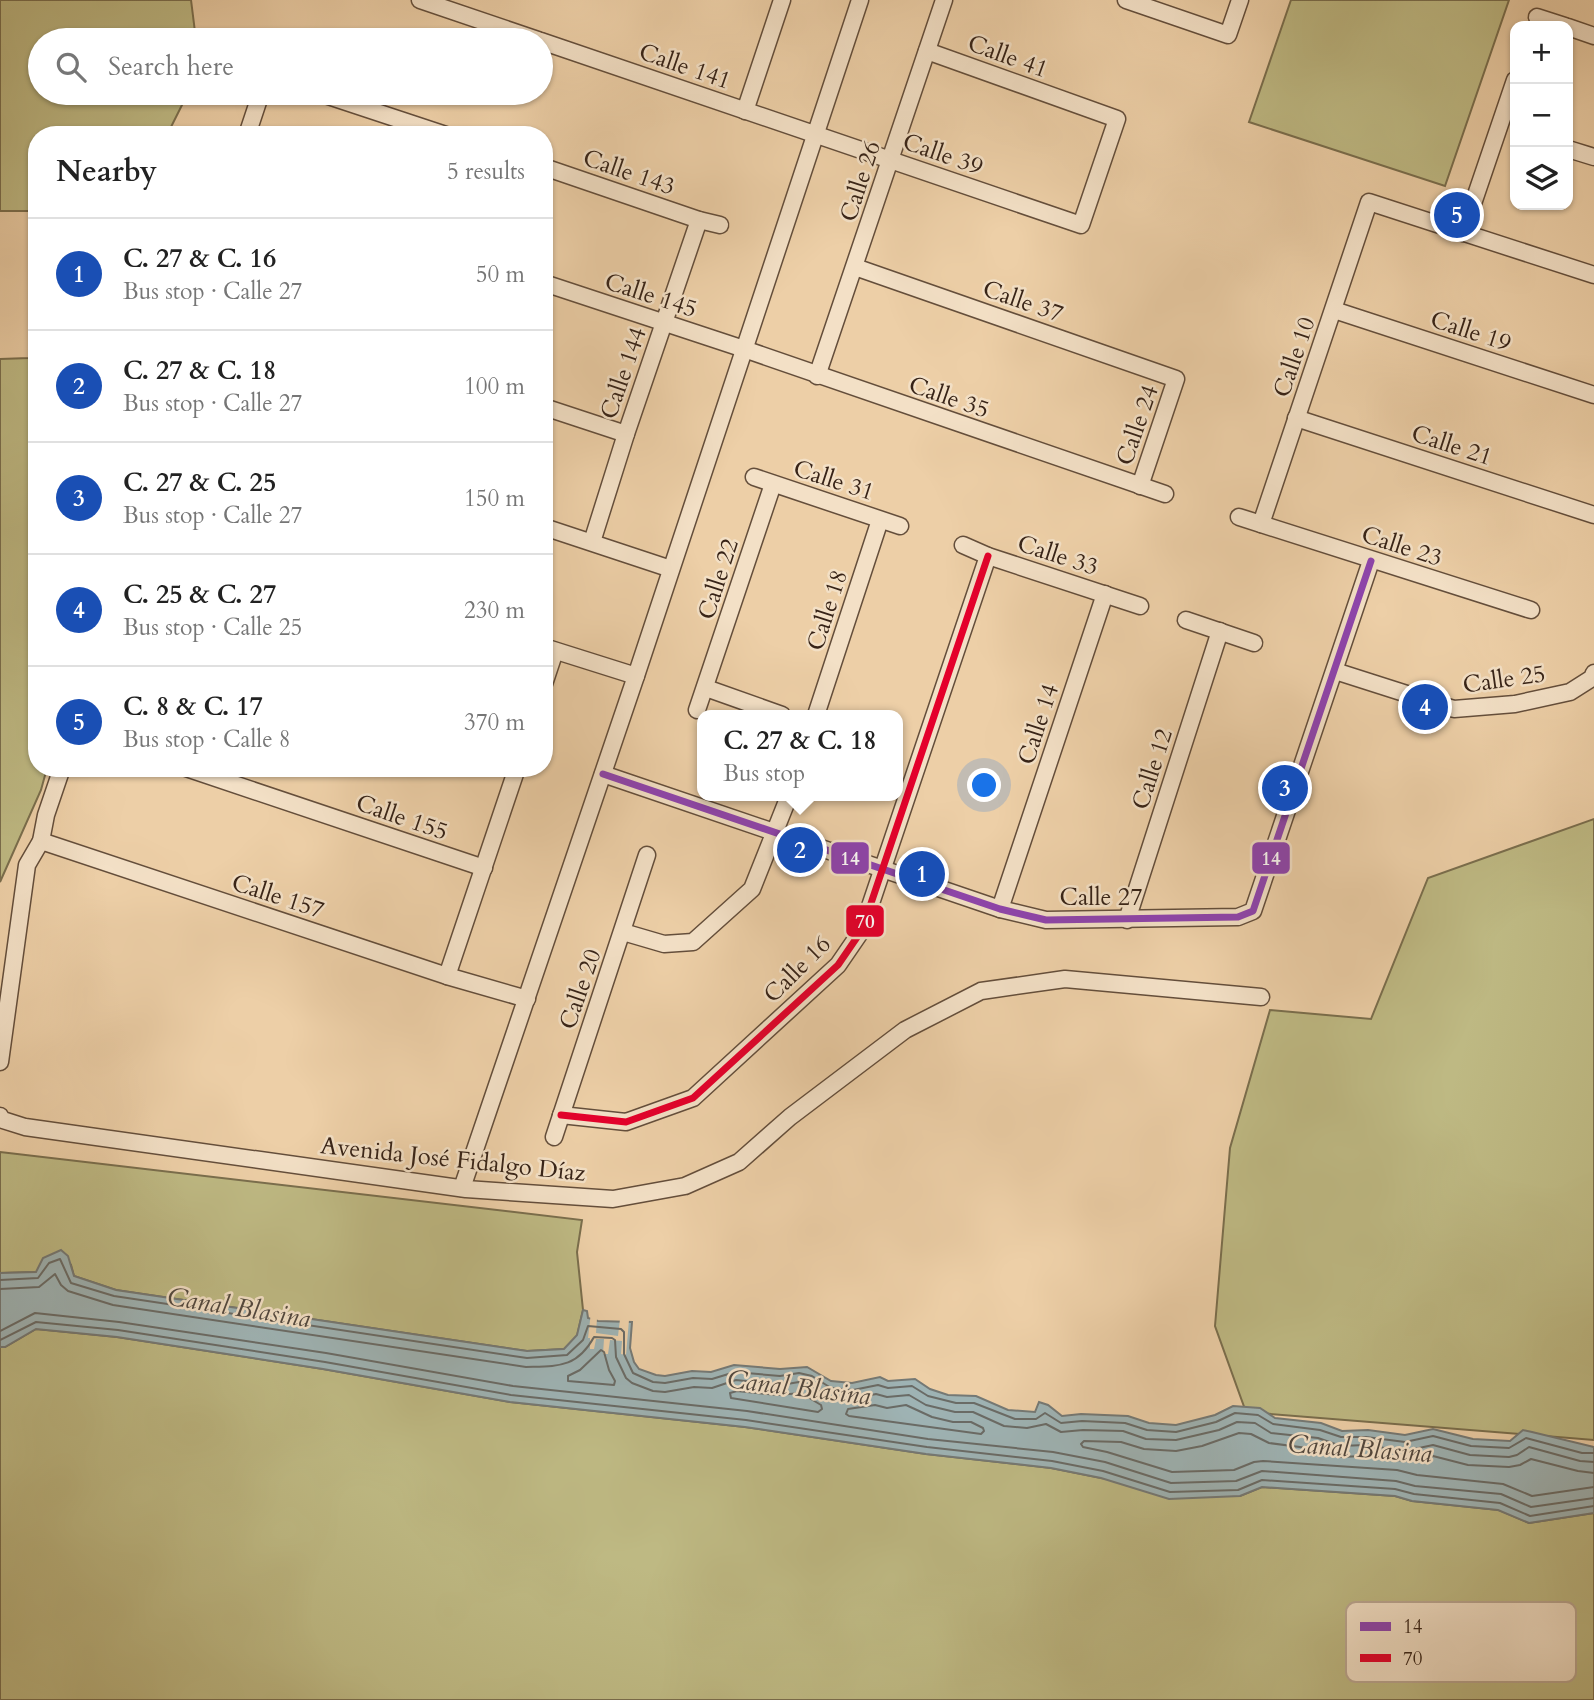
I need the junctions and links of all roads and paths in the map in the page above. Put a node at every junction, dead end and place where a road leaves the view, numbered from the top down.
1 (420, 0) edge
2 (860, 0) edge
3 (944, 0) edge
4 (1126, 0) edge
5 (1240, 0) edge
6 (1543, 0) edge
7 (779, 1) edge
8 (1535, 21) edge
9 (502, 28) edge
10 (1573, 29) edge
11 (1594, 36) edge
12 (553, 45) edge
13 (927, 51) junction
14 (1514, 84) edge
15 (257, 105) edge
16 (356, 105) edge
17 (745, 111) junction
18 (250, 126) edge
19 (419, 126) edge
20 (1499, 126) junction
21 (1510, 129) edge
22 (815, 134) junction
23 (1573, 151) edge
24 (1594, 157) edge
25 (891, 159) junction
26 (553, 170) edge
27 (1016, 203) joint
28 (699, 220) junction
29 (720, 225) dead end
30 (1463, 233) junction
31 (855, 267) junction
32 (1594, 275) edge
33 (553, 286) edge
34 (1334, 310) junction
35 (664, 323) junction
36 (744, 349) junction
37 (817, 376) junction
38 (1176, 379) joint
39 (1594, 395) edge
40 (553, 410) edge
41 (1296, 418) junction
42 (626, 434) junction
43 (754, 478) dead end
44 (774, 484) junction
45 (1140, 486) junction
46 (1165, 494) dead end
47 (1594, 515) edge
48 (1239, 517) dead end
49 (880, 520) junction
50 (1261, 524) junction
51 (900, 526) dead end
52 (553, 530) edge
53 (593, 542) junction
54 (963, 545) dead end
55 (988, 556) junction
56 (1371, 561) junction
57 (671, 569) junction
58 (1105, 594) junction
59 (1140, 606) dead end
60 (1531, 610) dead end
61 (1186, 620) dead end
62 (1220, 631) junction
63 (1254, 643) dead end
64 (553, 650) edge
65 (1335, 671) junction
66 (1594, 673) edge
67 (636, 676) junction
68 (706, 688) junction
69 (697, 710) dead end
70 (768, 710) edge
71 (818, 710) edge
72 (603, 774) junction
73 (59, 777) edge
74 (213, 777) edge
75 (514, 777) edge
76 (787, 801) edge
77 (776, 833) junction
78 (41, 841) junction
79 (647, 855) dead end
80 (484, 868) junction
81 (884, 870) junction
82 (1000, 909) junction
83 (1127, 920) junction
84 (623, 932) junction
85 (447, 976) junction
86 (1261, 997) dead end
87 (527, 999) junction
88 (0, 1062) edge
89 (561, 1115) junction
90 (0, 1117) edge
91 (554, 1137) dead end
92 (462, 1188) junction

1 - 9 street, Calle 141
2 - 22 street
3 - 13 street, Calle 26
4 - 5 street
6 - 8 street
7 - 17 street
10 - 11 street
12 - 17 street, Calle 141
13 - 25 street, Calle 26
13 - 27 street, Calle 41
14 - 20 street
15 - 18 street
16 - 19 street
17 - 22 street, Calle 141
20 - 21 street
20 - 30 street
22 - 25 street, Calle 39
22 - 36 street
23 - 24 street
25 - 27 street, Calle 39
25 - 31 street, Calle 26
26 - 28 street, Calle 143
28 - 29 street, Calle 143
28 - 35 street, Calle 144
30 - 32 street
30 - 34 street, Calle 10
31 - 37 street, Calle 26
31 - 38 street, Calle 37
33 - 35 street, Calle 145
34 - 39 street, Calle 19
34 - 41 street, Calle 10
35 - 36 street, Calle 145
35 - 42 street, Calle 144
36 - 37 street, Calle 35
36 - 57 street
37 - 45 street, Calle 35
38 - 45 street, Calle 24
40 - 42 street
41 - 47 street, Calle 21
41 - 50 street, Calle 10
42 - 53 street, Calle 144
43 - 44 street, Calle 31
44 - 49 street, Calle 31
44 - 68 street, Calle 22
45 - 46 street, Calle 35
48 - 50 street, Calle 23
49 - 51 street, Calle 31
49 - 71 street, Calle 18
50 - 56 street, Calle 23
52 - 53 street
53 - 57 street
54 - 55 street, Calle 33
55 - 58 street, Calle 33
55 - 81 street, Calle 16
56 - 60 street, Calle 23
56 - 65 street, Calle 27
57 - 67 street
58 - 59 street, Calle 33
58 - 82 street, Calle 14
61 - 62 street
62 - 63 street
62 - 83 street, Calle 12
64 - 67 street
65 - 66 street, Calle 25
65 - 83 street, Calle 27
67 - 72 street
68 - 69 street, Calle 22
68 - 70 street
72 - 77 street, Calle 27
72 - 87 street
73 - 78 street
74 - 80 street, Calle 155
75 - 80 street
76 - 77 street
77 - 81 street, Calle 27
77 - 84 street
78 - 85 street, Calle 157
78 - 88 street
79 - 84 street, Calle 20
80 - 85 street
81 - 82 street, Calle 27
81 - 89 street, Calle 16
82 - 83 street, Calle 27
84 - 89 street, Calle 20
85 - 87 street, Calle 157
86 - 92 street, Avenida José Fidalgo Díaz
87 - 92 street
89 - 91 street, Calle 20
90 - 92 street, Avenida José Fidalgo Díaz

